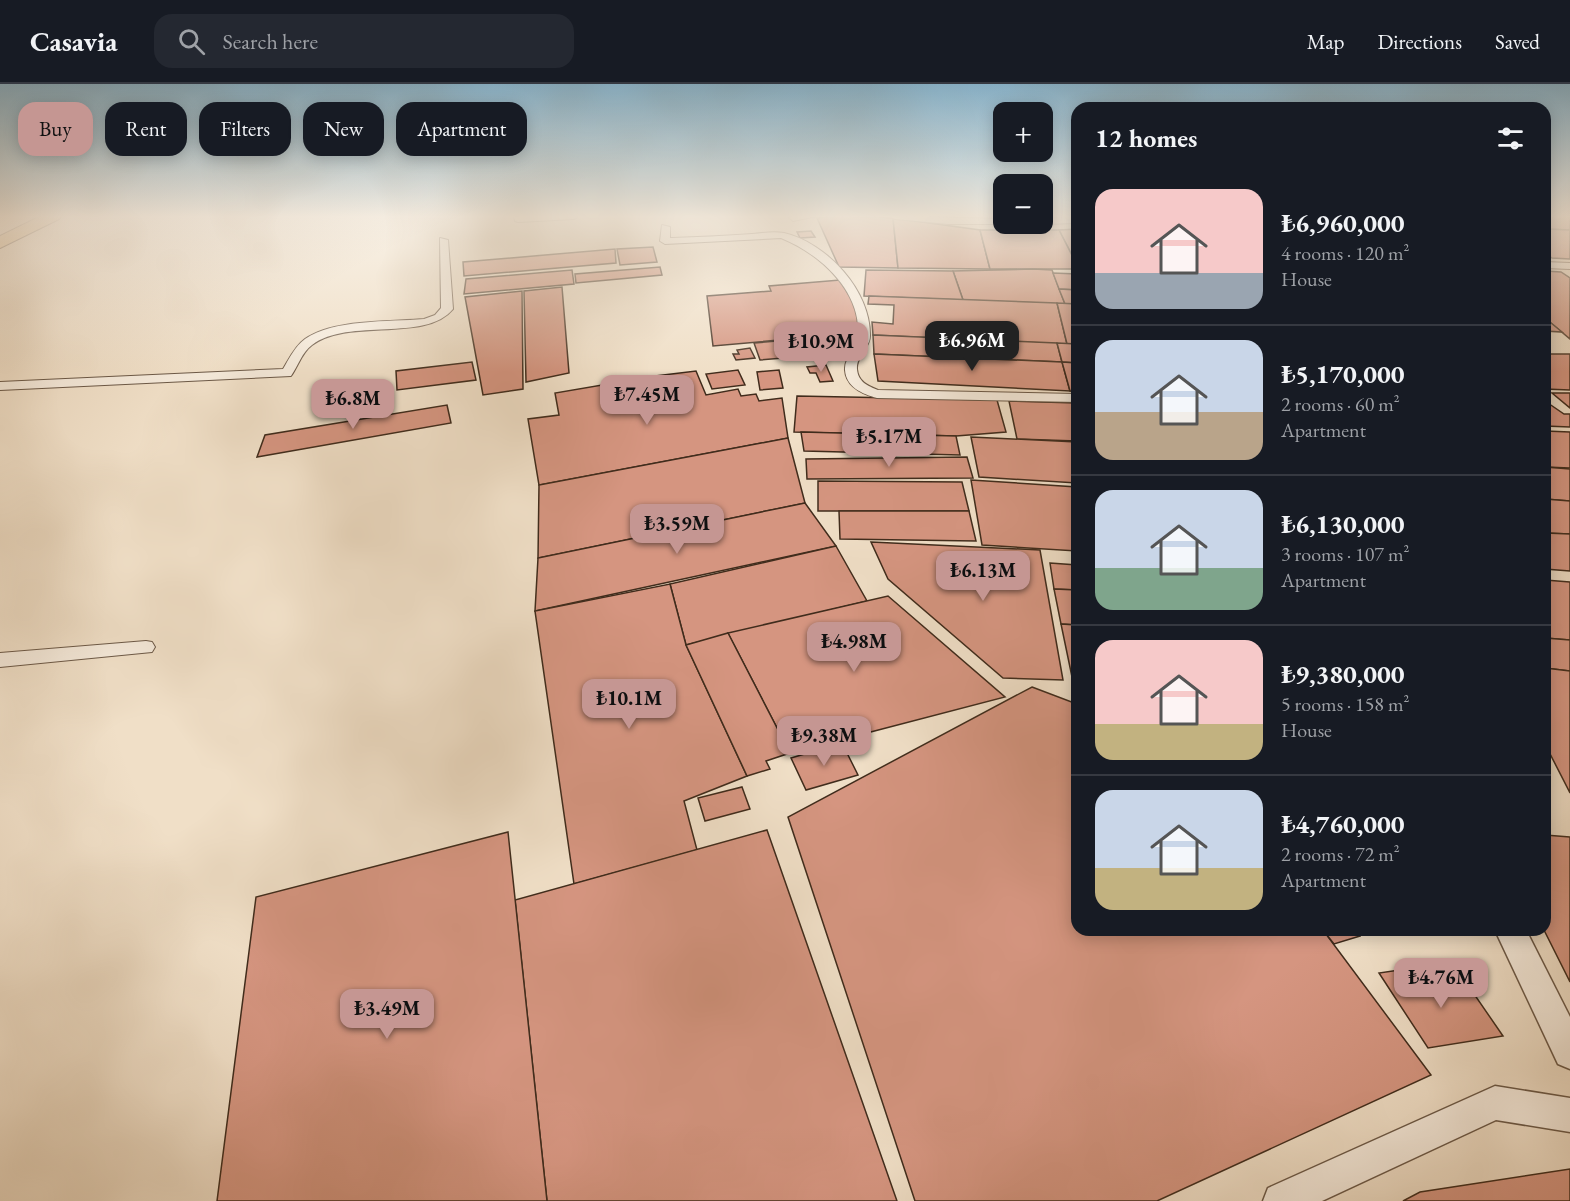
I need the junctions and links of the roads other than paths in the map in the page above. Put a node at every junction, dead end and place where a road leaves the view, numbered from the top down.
1 (445, 268) edge
2 (834, 268) edge
3 (0, 386) edge
4 (1071, 398) edge
5 (146, 647) dead end
6 (0, 660) edge
7 (1513, 936) edge
8 (1570, 1053) edge
9 (1570, 1115) edge
10 (1281, 1201) edge

1 - 3 street
2 - 4 street
5 - 6 street
7 - 8 street
9 - 10 street

